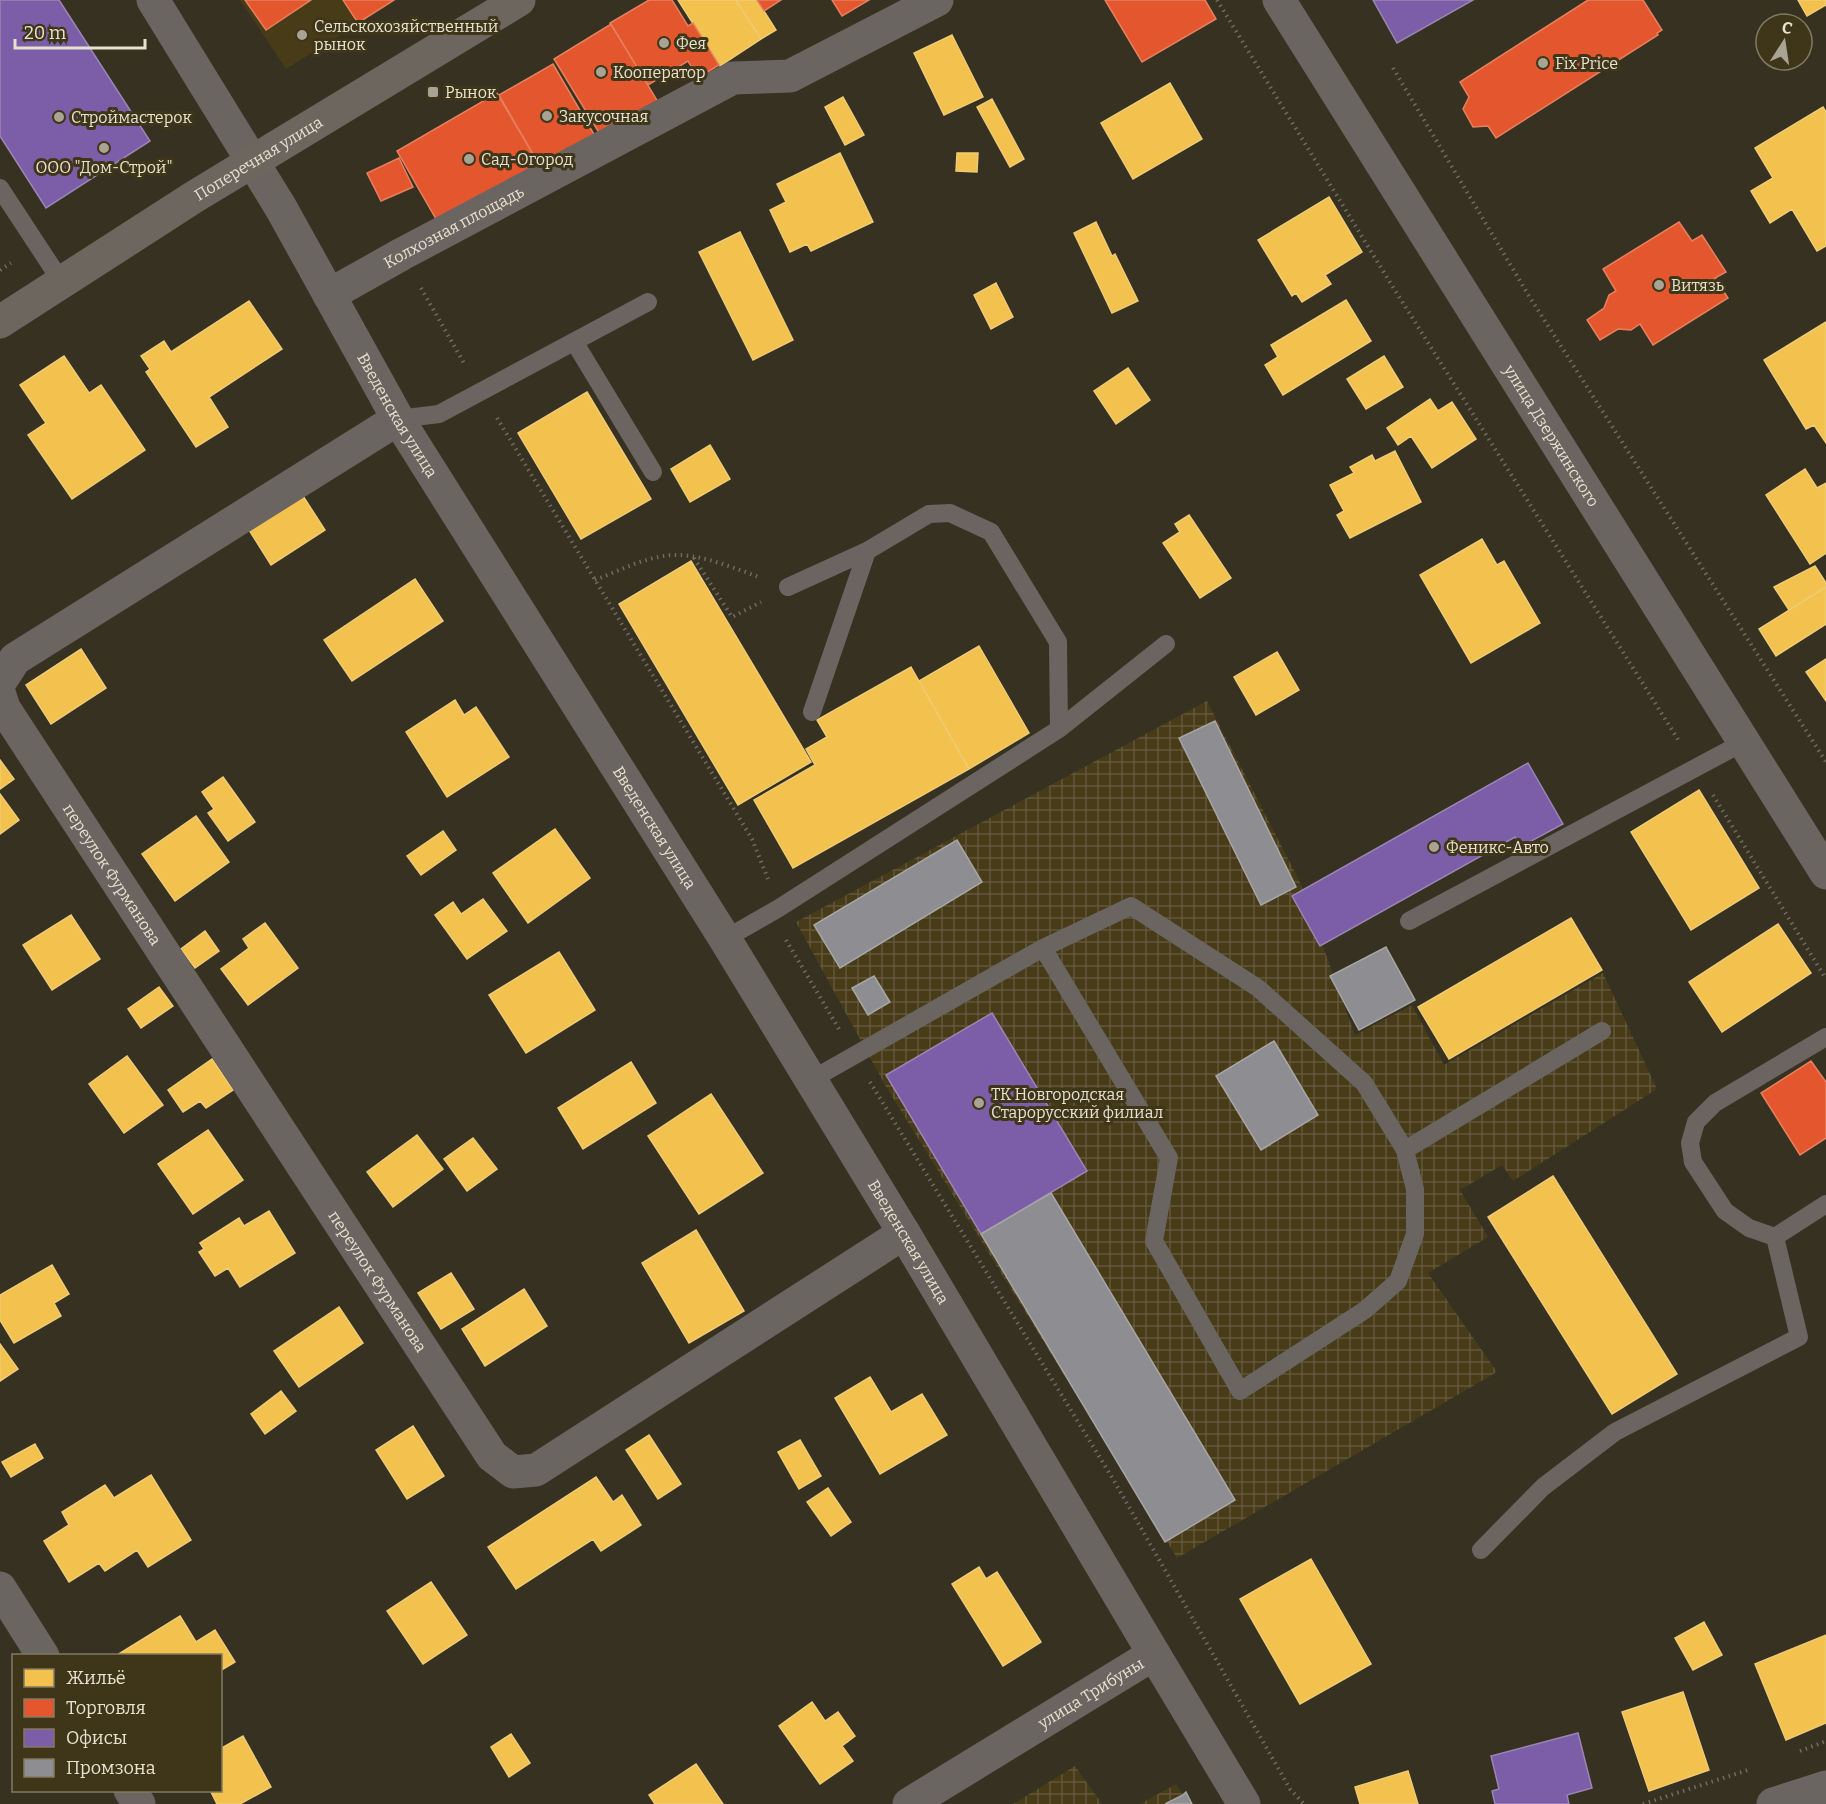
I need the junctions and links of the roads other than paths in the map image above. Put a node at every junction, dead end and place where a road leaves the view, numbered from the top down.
1 (153, 0) edge
2 (519, 0) edge
3 (937, 0) edge
4 (1279, 0) edge
5 (254, 161) junction
6 (0, 188) edge
7 (61, 282) junction
8 (329, 295) junction
9 (648, 302) dead end
10 (0, 322) edge
11 (575, 342) junction
12 (398, 419) junction
13 (653, 472) dead end
14 (867, 550) junction
15 (788, 587) road end
16 (1166, 644) dead end
17 (0, 682) edge
18 (0, 695) edge
19 (812, 712) dead end
20 (1059, 729) junction
21 (1744, 742) junction
22 (1826, 873) edge
23 (1409, 921) dead end
24 (725, 939) junction
25 (1044, 948) junction
26 (1602, 1031) dead end
27 (1826, 1037) edge
28 (811, 1080) junction
29 (1405, 1150) junction
30 (1826, 1204) edge
31 (904, 1233) junction
32 (1775, 1237) junction
33 (1481, 1550) dead end
34 (0, 1588) edge
35 (42, 1654) edge
36 (1154, 1654) junction
37 (1826, 1787) edge
38 (909, 1804) edge
39 (1244, 1804) edge
40 (1773, 1804) edge

1 - 5 street, Введенская улица
2 - 5 main road, Поперечная улица
3 - 8 street, Колхозная площадь
4 - 21 street, улица Дзержинского
5 - 7 main road, Поперечная улица
5 - 8 street, Введенская улица
6 - 7 lane
7 - 10 main road, Поперечная улица
8 - 12 street, Введенская улица
9 - 11 lane
11 - 12 lane
11 - 13 lane
12 - 17 street
12 - 24 street, Введенская улица
14 - 15 lane
14 - 19 lane
14 - 20 lane
16 - 20 lane
18 - 31 street, переулок Фурманова
20 - 24 lane
21 - 22 street, улица Дзержинского
21 - 23 lane
24 - 28 street, Введенская улица
25 - 28 lane
25 - 29 lane
25 - 29 lane
26 - 29 lane
27 - 32 lane
28 - 31 street, Введенская улица
30 - 32 lane
31 - 36 street, Введенская улица
32 - 33 lane
34 - 35 street
36 - 38 street, улица Трибуны
36 - 39 street, улица Трибуны
37 - 40 street

